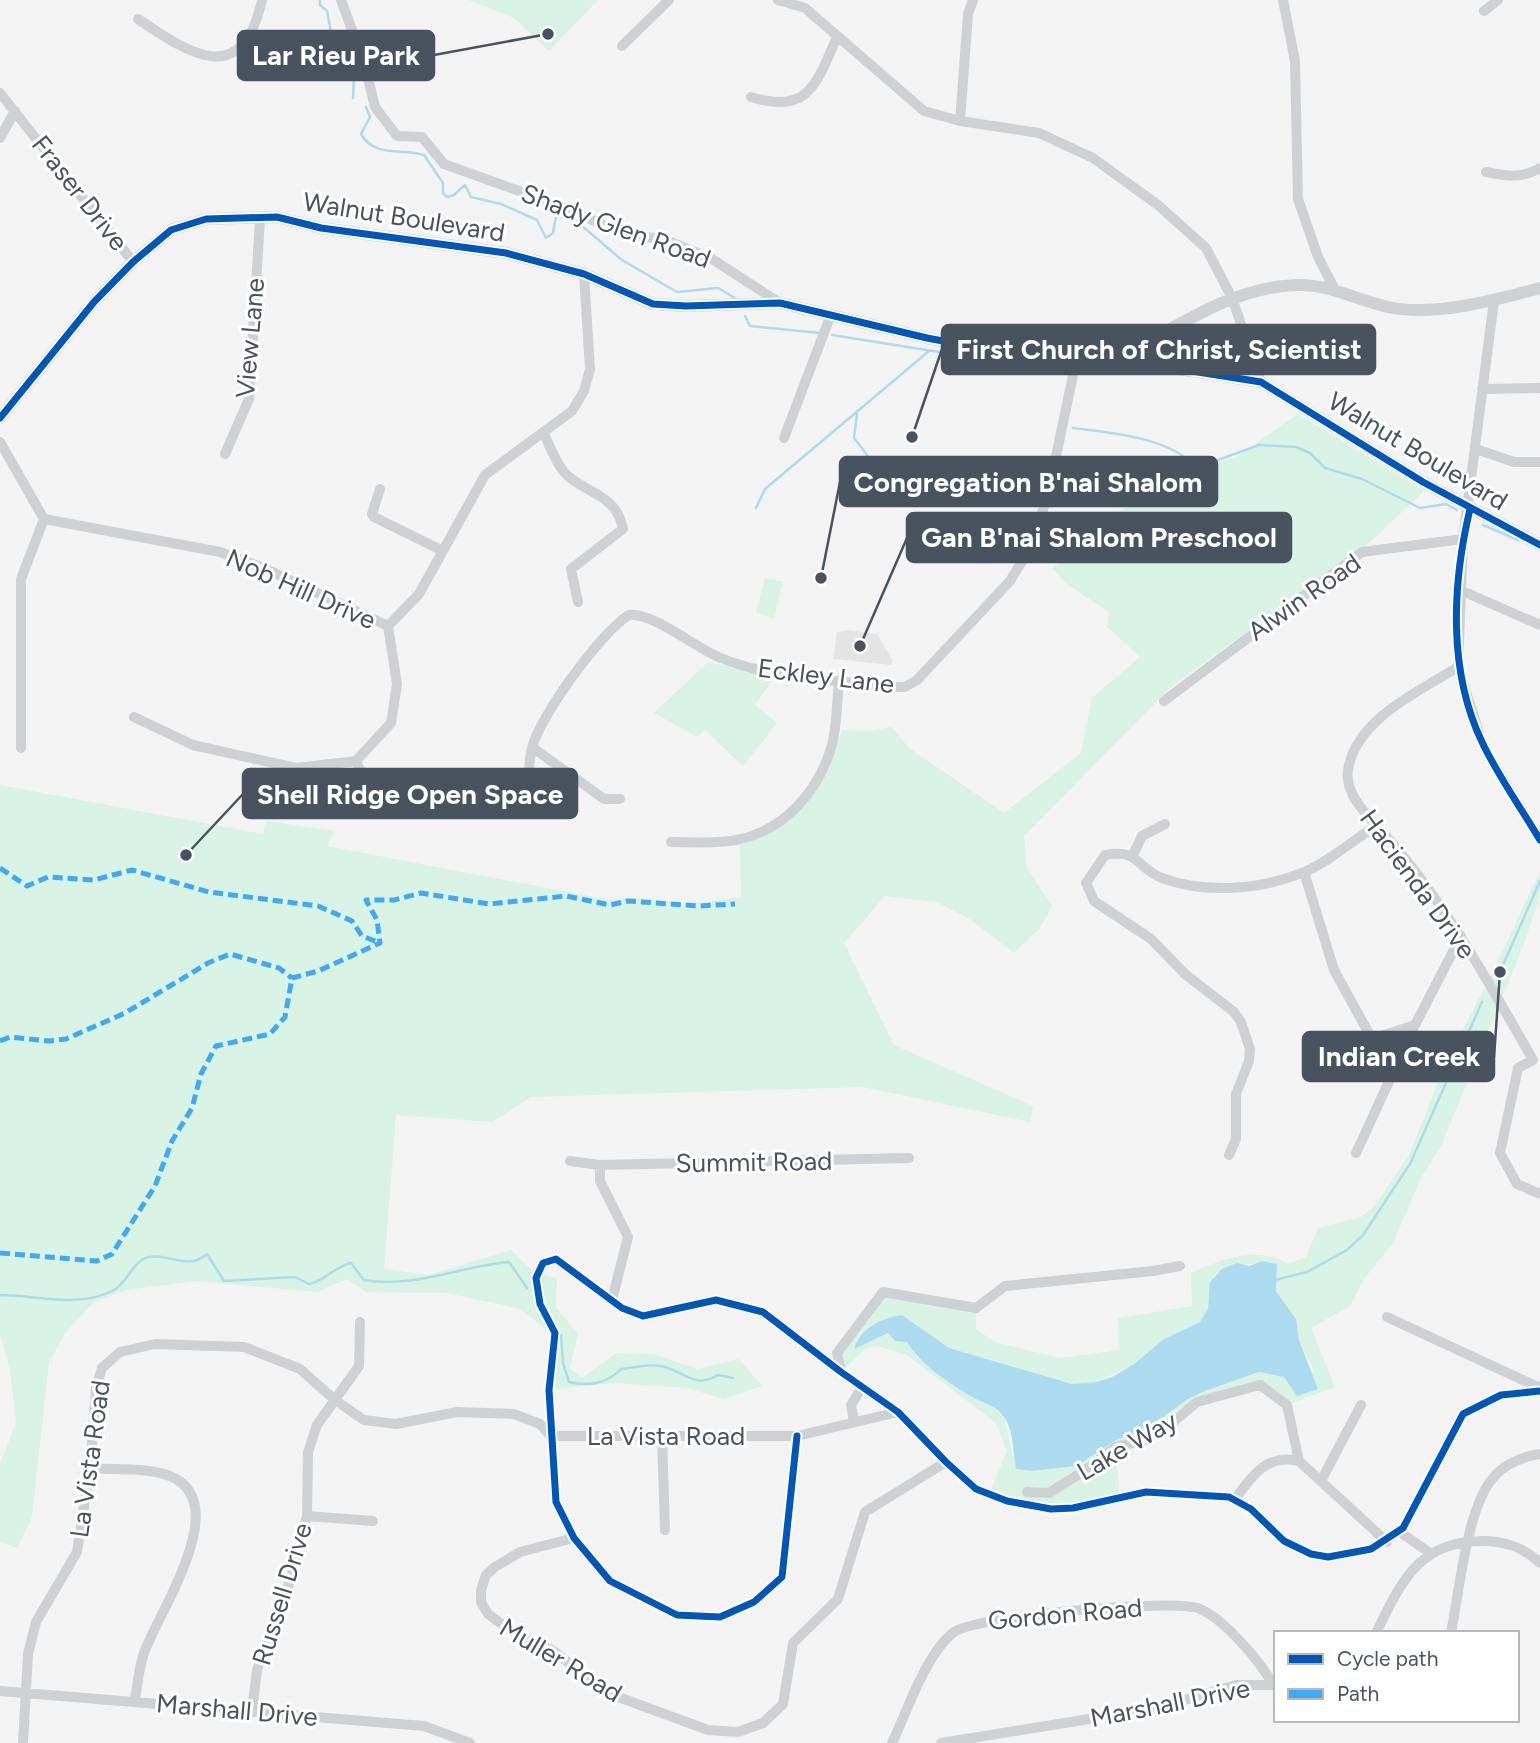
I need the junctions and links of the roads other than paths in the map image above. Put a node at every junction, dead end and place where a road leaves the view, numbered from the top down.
1 (262, 0) edge
2 (341, 0) edge
3 (669, 0) edge
4 (778, 0) edge
5 (973, 0) edge
6 (1283, 0) edge
7 (1498, 0) edge
8 (1484, 11) dead end
9 (138, 19) dead end
10 (837, 37) junction
11 (622, 46) dead end
12 (0, 93) edge
13 (751, 97) dead end
14 (15, 111) junction
15 (960, 121) junction
16 (0, 138) edge
17 (1540, 169) edge
18 (1486, 172) dead end
19 (260, 219) junction
20 (133, 261) junction
21 (584, 274) junction
22 (1334, 288) junction
23 (1540, 288) edge
24 (1232, 298) junction
25 (1494, 300) junction
26 (780, 303) junction
27 (830, 317) junction
28 (1116, 359) junction
29 (1075, 366) junction
30 (1261, 382) junction
31 (1482, 388) junction
32 (1540, 388) edge
33 (0, 418) edge
34 (543, 432) junction
35 (784, 438) dead end
36 (0, 442) edge
37 (1476, 449) junction
38 (225, 454) dead end
39 (1540, 462) edge
40 (380, 489) dead end
41 (1470, 509) junction
42 (44, 519) junction
43 (1463, 539) junction
44 (1540, 545) edge
45 (441, 550) junction
46 (1460, 590) junction
47 (578, 602) dead end
48 (1540, 625) edge
49 (388, 626) junction
50 (1458, 667) junction
51 (839, 680) junction
52 (1164, 701) dead end
53 (134, 717) dead end
54 (532, 747) junction
55 (21, 748) dead end
56 (356, 761) junction
57 (371, 794) dead end
58 (620, 799) dead end
59 (527, 812) dead end
60 (1165, 824) dead end
61 (1376, 825) junction
62 (1540, 840) edge
63 (671, 842) dead end
64 (1133, 855) junction
65 (1304, 872) junction
66 (1461, 936) junction
67 (1415, 1025) junction
68 (1537, 1060) edge
69 (1356, 1153) dead end
70 (1229, 1154) dead end
71 (909, 1158) dead end
72 (570, 1161) dead end
73 (600, 1165) junction
74 (1540, 1194) edge
75 (1180, 1266) dead end
76 (612, 1300) junction
77 (1387, 1317) dead end
78 (359, 1322) dead end
79 (841, 1373) junction
80 (862, 1387) junction
81 (1540, 1390) edge
82 (335, 1400) junction
83 (1361, 1405) dead end
84 (898, 1412) junction
85 (854, 1422) junction
86 (551, 1436) junction
87 (797, 1436) junction
88 (662, 1437) junction
89 (1540, 1454) edge
90 (1299, 1461) junction
91 (946, 1462) junction
92 (90, 1468) junction
93 (1322, 1479) junction
94 (1027, 1492) dead end
95 (1235, 1499) junction
96 (307, 1516) junction
97 (373, 1521) dead end
98 (665, 1530) dead end
99 (1400, 1532) junction
100 (574, 1538) junction
101 (1468, 1541) junction
102 (1387, 1542) junction
103 (1430, 1553) junction
104 (1540, 1563) edge
105 (1377, 1631) edge
106 (1451, 1631) edge
107 (1274, 1685) edge
108 (0, 1691) edge
109 (25, 1692) junction
110 (135, 1701) junction
111 (252, 1711) junction
112 (23, 1743) edge
113 (470, 1743) edge
114 (892, 1743) edge
115 (941, 1743) edge

1 - 9 street
2 - 26 street, Shady Glen Road
3 - 11 street
4 - 10 street
5 - 15 street
6 - 22 street
7 - 8 street
10 - 13 street
10 - 15 street
12 - 14 street, Fraser Drive
14 - 16 street
14 - 20 street, Fraser Drive
15 - 24 street
17 - 18 street
19 - 20 street, Walnut Boulevard
19 - 21 street, Walnut Boulevard
19 - 38 street, View Lane
20 - 33 street, Walnut Boulevard
21 - 26 street, Walnut Boulevard
21 - 34 street, Nob Hill Drive
22 - 24 street
22 - 25 street
23 - 25 street
24 - 28 street
24 - 30 street
25 - 31 street
26 - 27 street, Walnut Boulevard
27 - 29 street, Walnut Boulevard
27 - 35 street
28 - 29 street, Walnut Boulevard
28 - 30 street, Walnut Boulevard
29 - 51 street, Eckley Lane
30 - 41 street, Walnut Boulevard
31 - 32 street
31 - 37 street
34 - 45 street, Nob Hill Drive
34 - 47 street
36 - 42 street
37 - 39 street
37 - 41 street
40 - 45 street
41 - 43 street
41 - 44 street, Walnut Boulevard
42 - 49 street, Nob Hill Drive
42 - 55 street
43 - 46 street
43 - 52 street, Alwin Road
45 - 49 street, Nob Hill Drive
46 - 48 street
46 - 50 street
49 - 56 street
50 - 61 street, Hacienda Drive
50 - 62 street
51 - 54 street, Eckley Lane
51 - 63 street
53 - 56 street
54 - 58 street
54 - 59 street
56 - 57 street
60 - 64 street
61 - 65 street
61 - 66 street, Hacienda Drive
64 - 65 street
64 - 70 street
65 - 67 street
66 - 67 street
66 - 68 street, Hacienda Drive
67 - 69 street
68 - 74 street, Hacienda Drive
71 - 73 street, Summit Road
72 - 73 street, Summit Road
73 - 76 street
75 - 79 street
76 - 79 street
76 - 86 street
77 - 81 street
78 - 82 street, Russell Drive
79 - 80 street
80 - 84 street
80 - 85 street
81 - 99 street
82 - 86 street, La Vista Road
82 - 92 street, La Vista Road
82 - 96 street, Russell Drive
83 - 93 street
84 - 85 street, La Vista Road
84 - 91 street
85 - 87 street, La Vista Road
86 - 88 street, La Vista Road
86 - 100 street
87 - 88 street, La Vista Road
87 - 100 street
88 - 98 street
89 - 101 street
90 - 93 street
90 - 94 street, Lake Way
90 - 95 street
91 - 95 street
91 - 100 street, Muller Road
92 - 109 street, La Vista Road
92 - 110 street
93 - 102 street
95 - 102 street
96 - 97 street
96 - 111 street, Russell Drive
99 - 102 street
99 - 103 street
101 - 103 street
101 - 104 street
101 - 106 street
103 - 105 street
107 - 114 street, Gordon Road
107 - 115 street, Marshall Drive
108 - 109 street, Marshall Drive
109 - 110 street, Marshall Drive
109 - 112 street, La Vista Road
110 - 111 street, Marshall Drive
111 - 113 street, Marshall Drive

